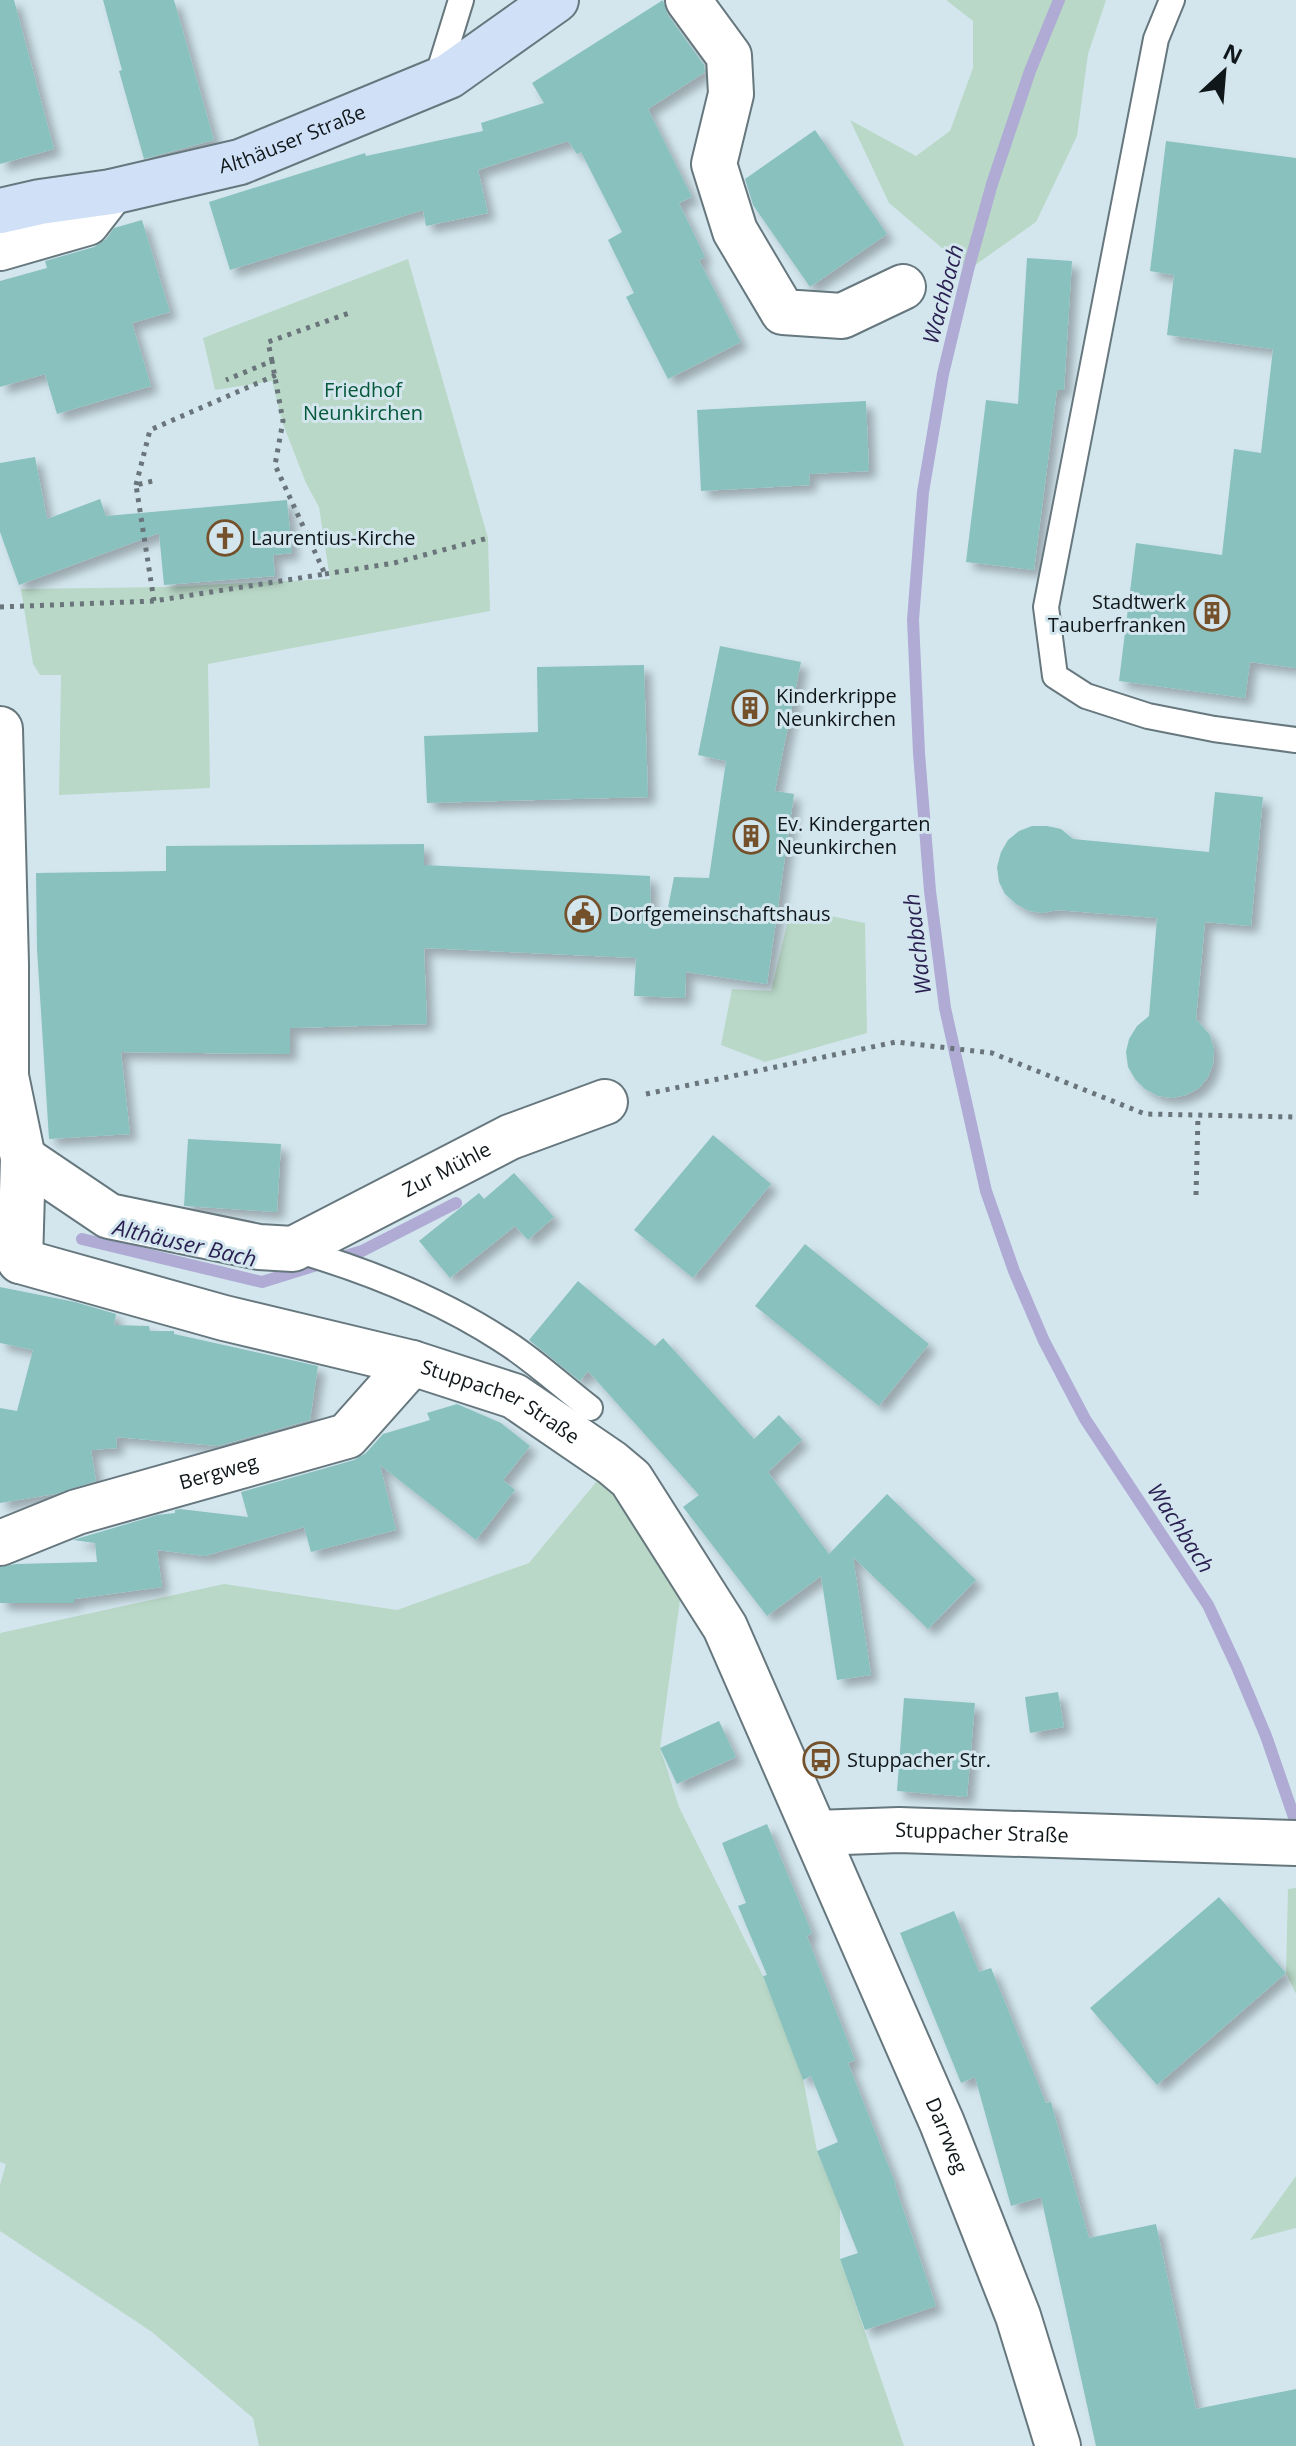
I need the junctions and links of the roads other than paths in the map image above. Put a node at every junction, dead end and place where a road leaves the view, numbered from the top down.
1 (461, 0) edge
2 (556, 0) edge
3 (688, 0) edge
4 (1172, 0) edge
5 (436, 81) junction
6 (111, 192) junction
7 (0, 211) edge
8 (0, 248) edge
9 (903, 287) dead end
10 (0, 729) edge
11 (1296, 740) edge
12 (3, 964) edge
13 (605, 1102) road end
14 (23, 1158) junction
15 (293, 1249) junction
16 (10, 1265) edge
17 (412, 1363) junction
18 (590, 1408) dead end
19 (0, 1543) edge
20 (816, 1833) junction
21 (1296, 1843) edge
22 (1058, 2446) edge

1 - 5 lane
2 - 5 street, Althäuser Straße
3 - 9 street
4 - 11 lane
5 - 6 street, Althäuser Straße
6 - 7 street, Althäuser Straße
6 - 8 street
10 - 12 street, Stuppacher Straße
12 - 14 street, Stuppacher Straße
13 - 15 street, Zur Mühle
14 - 15 street
14 - 16 street, Stuppacher Straße
15 - 18 lane
16 - 17 street, Stuppacher Straße
17 - 19 street, Bergweg
17 - 20 street, Stuppacher Straße
20 - 21 street, Stuppacher Straße
20 - 22 street, Darrweg

